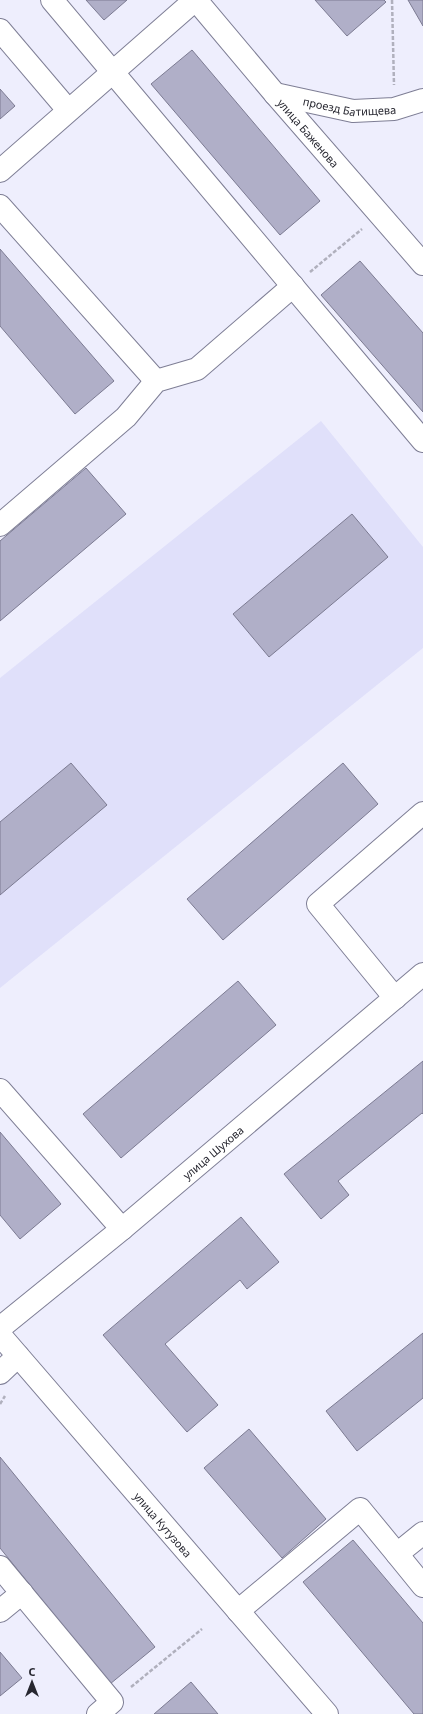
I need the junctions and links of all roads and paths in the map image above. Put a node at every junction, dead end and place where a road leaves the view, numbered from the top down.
1 (52, 0) edge
2 (196, 0) edge
3 (392, 0) edge
4 (0, 30) edge
5 (113, 72) junction
6 (275, 94) junction
7 (423, 100) edge
8 (394, 109) junction
9 (68, 110) junction
10 (0, 171) edge
11 (0, 206) edge
12 (380, 214) junction
13 (423, 264) edge
14 (293, 286) junction
15 (156, 381) junction
16 (423, 441) edge
17 (0, 525) edge
18 (423, 813) edge
19 (423, 974) edge
20 (395, 998) junction
21 (0, 1090) edge
22 (122, 1229) junction
23 (0, 1328) edge
24 (0, 1335) edge
25 (18, 1356) junction
26 (0, 1373) edge
27 (5, 1396) dead end
28 (0, 1404) edge
29 (423, 1533) edge
30 (397, 1554) junction
31 (0, 1567) edge
32 (423, 1586) edge
33 (22, 1593) junction
34 (0, 1611) edge
35 (238, 1611) junction
36 (202, 1629) dead end
37 (105, 1708) edge
38 (327, 1714) edge

1 - 5 street
2 - 5 street
2 - 6 street, улица Баженова
3 - 8 path
4 - 9 street
5 - 9 street
5 - 14 street
6 - 8 street, проезд Батищева
6 - 12 street, улица Баженова
7 - 8 street, проезд Батищева
9 - 10 street
11 - 15 street
12 - 13 street, улица Баженова
12 - 14 path
14 - 15 street
14 - 16 street
15 - 17 street
18 - 20 street
19 - 20 street, улица Шухова
20 - 22 street, улица Шухова
21 - 22 street
22 - 23 street, улица Шухова
24 - 25 street, улица Кутузова
25 - 26 street
25 - 35 street, улица Кутузова
27 - 28 path
29 - 30 street
30 - 32 street
30 - 35 street
31 - 33 street
33 - 34 street
33 - 37 street
35 - 38 street, улица Кутузова
36 - 37 path

